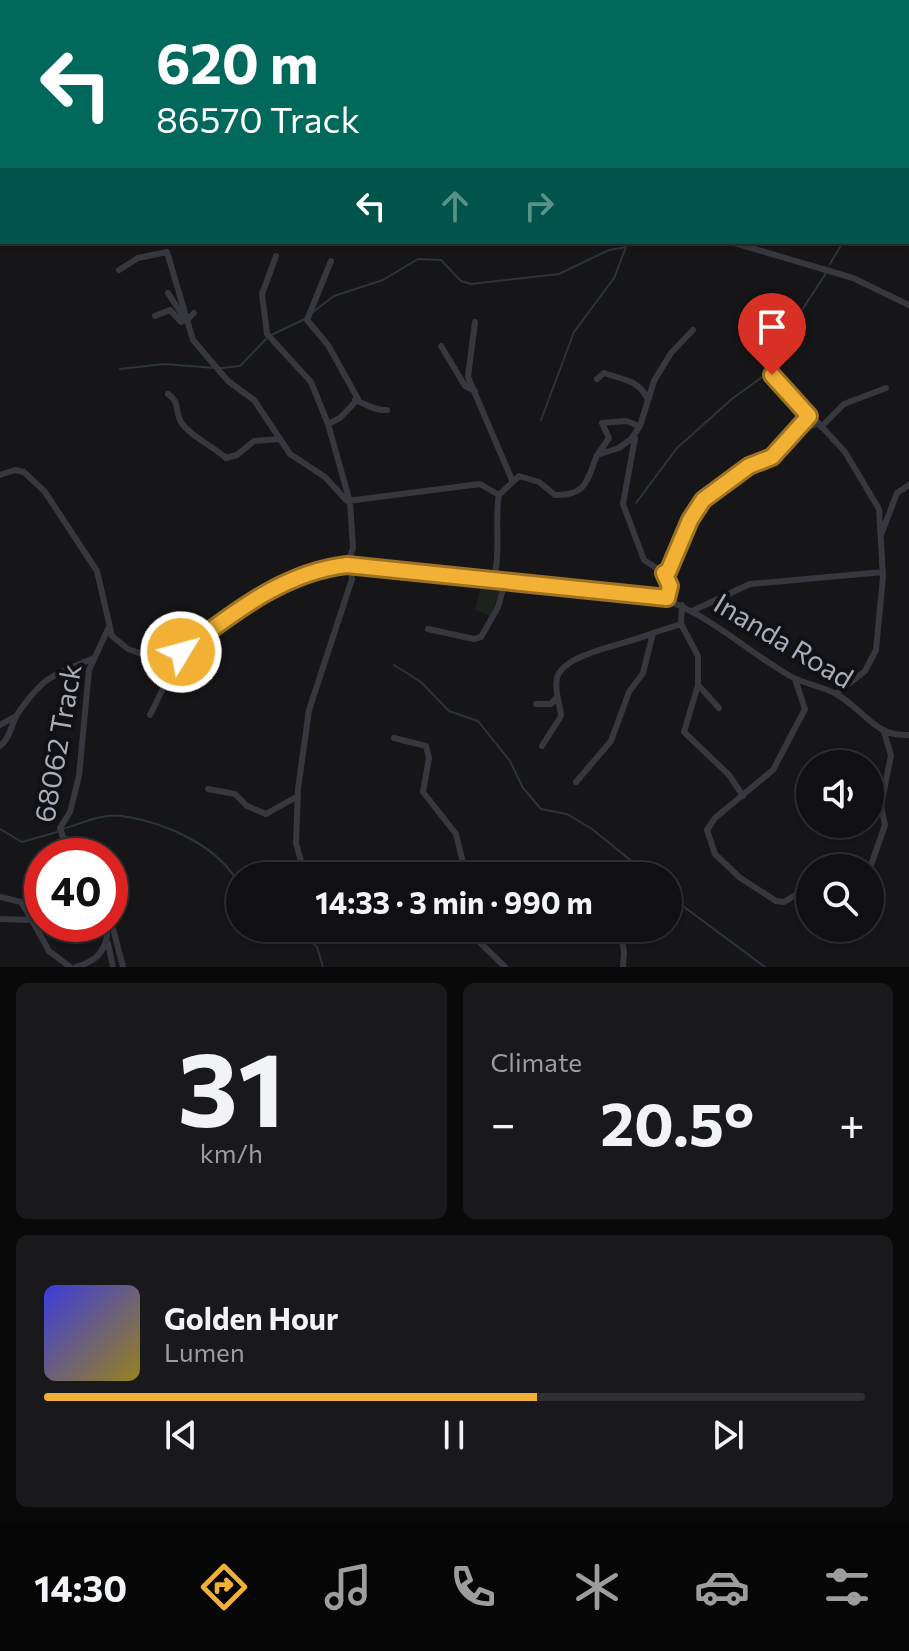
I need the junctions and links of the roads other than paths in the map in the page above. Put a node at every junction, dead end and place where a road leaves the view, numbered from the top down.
1 (738, 244) edge
2 (276, 256) dead end
3 (331, 261) dead end
4 (119, 270) dead end
5 (168, 293) dead end
6 (909, 305) edge
7 (194, 313) dead end
8 (155, 316) dead end
9 (186, 321) junction
10 (475, 322) dead end
11 (693, 330) dead end
12 (188, 331) junction
13 (441, 346) dead end
14 (767, 367) dead end
15 (597, 379) dead end
16 (886, 388) dead end
17 (475, 391) junction
18 (168, 394) dead end
19 (647, 398) junction
20 (355, 400) junction
21 (387, 410) dead end
22 (809, 416) junction
23 (328, 424) junction
24 (819, 426) junction
25 (638, 428) junction
26 (798, 430) junction
27 (280, 439) junction
28 (598, 454) junction
29 (0, 475) edge
30 (512, 480) junction
31 (909, 485) edge
32 (499, 495) junction
33 (350, 502) junction
34 (881, 535) junction
35 (348, 565) junction
36 (883, 572) junction
37 (664, 573) junction
38 (492, 581) junction
39 (505, 582) junction
40 (667, 598) junction
41 (682, 605) junction
42 (692, 611) junction
43 (681, 624) junction
44 (108, 629) junction
45 (428, 629) dead end
46 (653, 633) junction
47 (181, 652) junction
48 (94, 658) junction
49 (792, 677) junction
50 (698, 685) junction
51 (836, 694) junction
52 (557, 697) junction
53 (536, 704) dead end
54 (719, 708) dead end
55 (150, 715) dead end
56 (16, 716) junction
57 (0, 725) edge
58 (884, 732) junction
59 (909, 735) edge
60 (394, 738) dead end
61 (0, 746) edge
62 (542, 746) dead end
63 (576, 782) dead end
64 (208, 789) dead end
65 (298, 796) junction
66 (743, 796) junction
67 (64, 838) edge
68 (875, 854) edge
69 (301, 862) edge
70 (462, 862) edge
71 (796, 895) edge
72 (0, 897) edge
73 (24, 907) edge
74 (0, 919) edge
75 (24, 920) edge
76 (44, 942) edge
77 (117, 942) edge
78 (481, 942) edge
79 (622, 942) edge
80 (108, 943) joint
81 (73, 967) edge
82 (113, 967) edge
83 (123, 967) edge
84 (505, 967) edge
85 (623, 967) edge

1 - 6 street
2 - 23 street
3 - 20 street
4 - 9 street
5 - 9 street
7 - 9 street
8 - 12 street
9 - 12 street
10 - 17 street
11 - 19 street
12 - 27 street
13 - 17 street
14 - 22 street
15 - 19 street
16 - 24 street
17 - 30 street
18 - 27 street
19 - 25 street
20 - 21 street
20 - 23 street
22 - 24 street
22 - 26 street
23 - 33 street
24 - 26 street
24 - 34 street
25 - 28 street
25 - 28 street
25 - 37 street
26 - 37 street
27 - 33 street
28 - 30 street
29 - 44 street
30 - 32 street
31 - 34 street
32 - 33 street
32 - 38 street
33 - 35 street
34 - 36 street
35 - 38 street, Inanda Road
35 - 47 street, Inanda Road
35 - 65 street
36 - 42 street
36 - 51 street
37 - 40 street
38 - 39 street, Inanda Road
39 - 40 street, Inanda Road
39 - 45 street
40 - 41 street, Inanda Road
41 - 42 street, Inanda Road
41 - 43 street
42 - 49 street, Inanda Road
43 - 46 street
43 - 50 street
44 - 47 street
44 - 48 street, 68062 Track
46 - 52 street
46 - 63 street
47 - 55 street
48 - 56 street
48 - 67 street, 68062 Track
49 - 51 street, Inanda Road
49 - 66 street
50 - 54 street
50 - 66 street
51 - 58 street, Inanda Road
52 - 53 street
52 - 62 street
56 - 57 street
56 - 61 street
58 - 59 street
58 - 68 street
60 - 70 street
64 - 65 street
65 - 69 street
66 - 71 street
72 - 73 street
74 - 75 street
76 - 81 street
77 - 83 street
78 - 84 street
79 - 85 street
80 - 81 street
80 - 82 street

